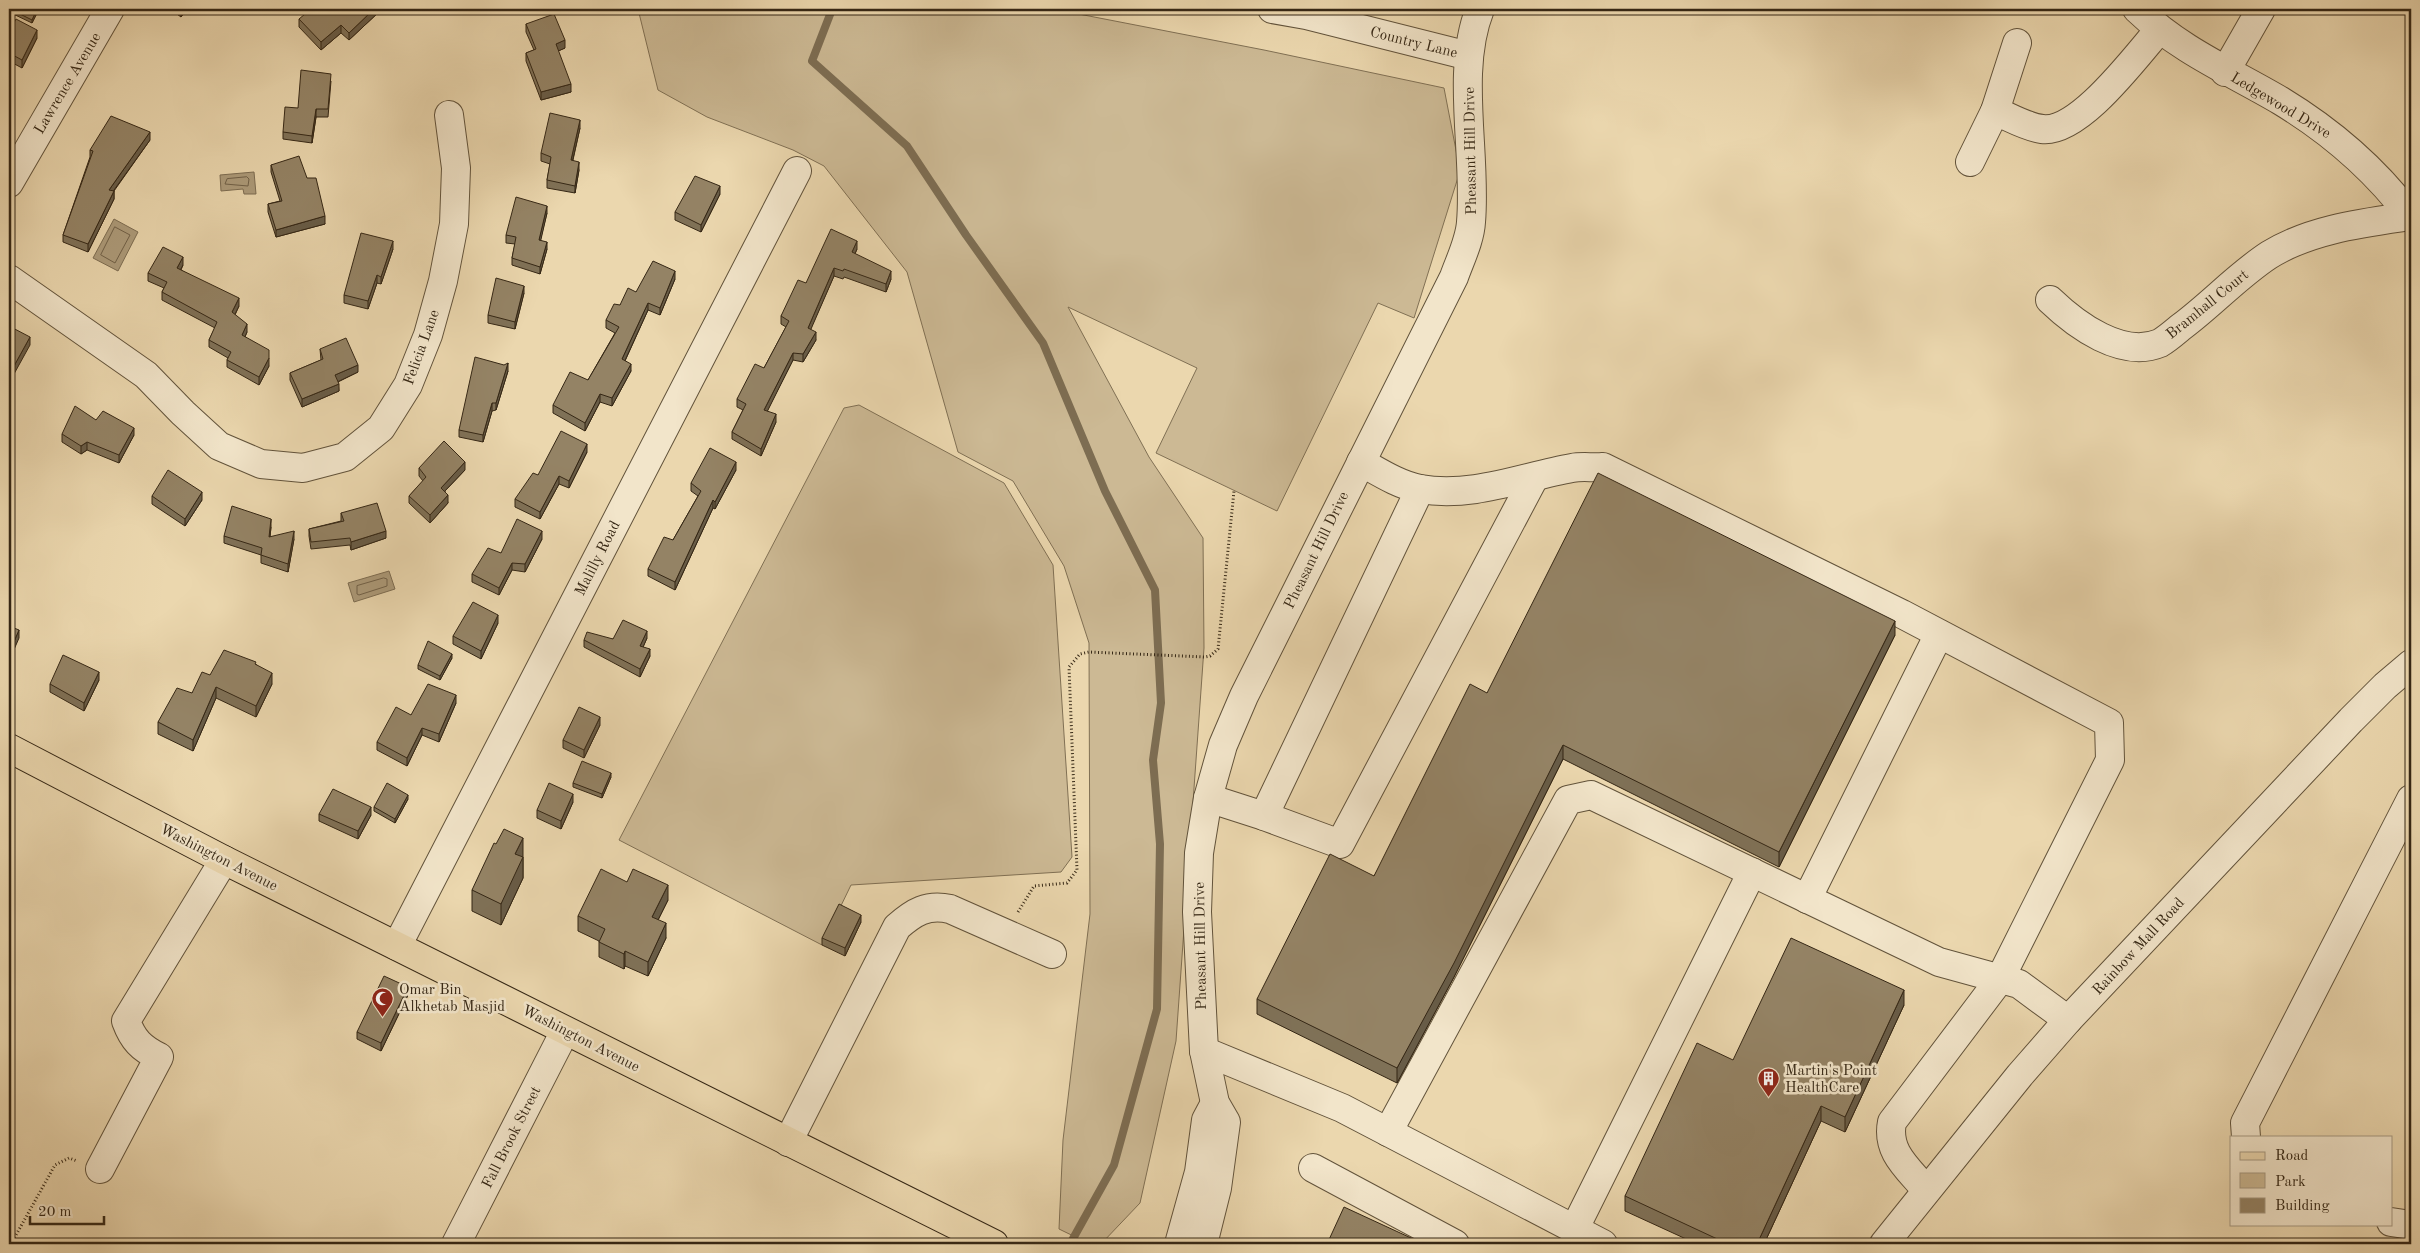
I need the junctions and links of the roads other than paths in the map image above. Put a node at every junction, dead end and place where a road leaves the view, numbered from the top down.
1 (110, 9) edge
2 (1272, 9) edge
3 (1480, 9) edge
4 (2137, 9) edge
5 (2261, 9) edge
6 (2159, 30) junction
7 (2016, 43) dead end
8 (1469, 56) junction
9 (2225, 72) junction
10 (1995, 111) junction
11 (449, 115) dead end
12 (1970, 162) dead end
13 (798, 171) dead end
14 (9, 182) edge
15 (2411, 216) edge
16 (9, 278) edge
17 (2050, 300) dead end
18 (1360, 462) junction
19 (1534, 478) junction
20 (1420, 489) junction
21 (1939, 634) junction
22 (2411, 664) edge
23 (9, 748) edge
24 (1208, 798) junction
25 (2411, 799) edge
26 (1264, 816) junction
27 (224, 860) junction
28 (1752, 872) junction
29 (1807, 899) junction
30 (397, 946) junction
31 (1052, 954) dead end
32 (2000, 979) junction
33 (2068, 1020) junction
34 (565, 1031) junction
35 (1204, 1051) junction
36 (1215, 1103) junction
37 (1388, 1132) junction
38 (2246, 1136) edge
39 (788, 1142) junction
40 (1313, 1168) dead end
41 (100, 1169) road end
42 (1926, 1190) junction
43 (2392, 1222) edge
44 (2411, 1225) edge
45 (1574, 1230) junction
46 (456, 1244) edge
47 (994, 1244) edge
48 (1179, 1244) edge
49 (1203, 1244) edge
50 (1455, 1244) edge
51 (1603, 1244) edge
52 (1884, 1244) edge

1 - 14 street, Lawrence Avenue
2 - 8 street, Country Lane
3 - 8 street, Pheasant Hill Drive
4 - 6 street, Ledgewood Drive
5 - 9 street
6 - 9 street, Ledgewood Drive
6 - 10 street
7 - 10 street
8 - 18 street, Pheasant Hill Drive
9 - 15 street, Ledgewood Drive
10 - 12 street
11 - 16 street, Felicia Lane
13 - 30 street, Malilly Road
15 - 17 street, Bramhall Court
18 - 20 street
18 - 24 street, Pheasant Hill Drive
19 - 20 street
19 - 21 street
19 - 26 street
20 - 26 street
21 - 29 street
21 - 32 street
22 - 33 street, Rainbow Mall Road
23 - 27 main road, Washington Avenue
24 - 26 street
24 - 35 street, Pheasant Hill Drive
25 - 38 street
27 - 30 main road, Washington Avenue
27 - 41 street
28 - 29 street
28 - 37 street
28 - 45 street
29 - 32 street
30 - 34 main road, Washington Avenue
31 - 39 street
32 - 33 street
32 - 42 street
33 - 42 street, Rainbow Mall Road
34 - 39 main road, Washington Avenue
34 - 46 street, Fall Brook Street
35 - 36 street, Pheasant Hill Drive
35 - 37 street
36 - 48 street
36 - 49 street, Pheasant Hill Drive
37 - 45 street
39 - 47 main road, Washington Avenue
40 - 50 street
42 - 52 street, Rainbow Mall Road
43 - 44 street
45 - 51 street

